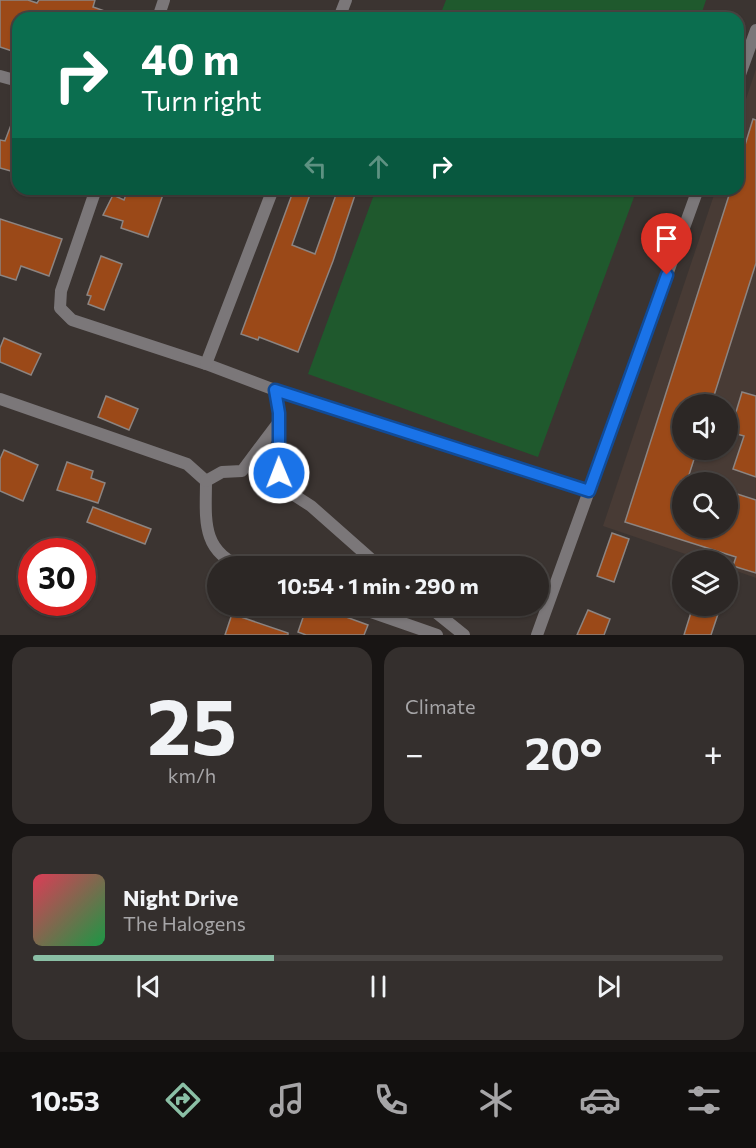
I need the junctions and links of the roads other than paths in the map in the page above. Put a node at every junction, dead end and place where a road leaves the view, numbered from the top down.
1 (756, 30) edge
2 (744, 63) edge
3 (94, 195) edge
4 (271, 195) edge
5 (696, 195) edge
6 (206, 364) junction
7 (275, 390) junction
8 (0, 399) edge
9 (279, 423) junction
10 (206, 481) junction
11 (589, 491) junction
12 (224, 556) edge
13 (368, 556) edge
14 (383, 616) edge
15 (440, 616) edge
16 (437, 635) edge
17 (464, 635) edge
18 (537, 635) edge

1 - 2 street
3 - 6 street
4 - 6 street
5 - 11 street
6 - 7 street
7 - 9 street
7 - 11 street
8 - 10 street
9 - 10 street
9 - 13 street
10 - 12 street
11 - 18 street
14 - 16 street
15 - 17 street

